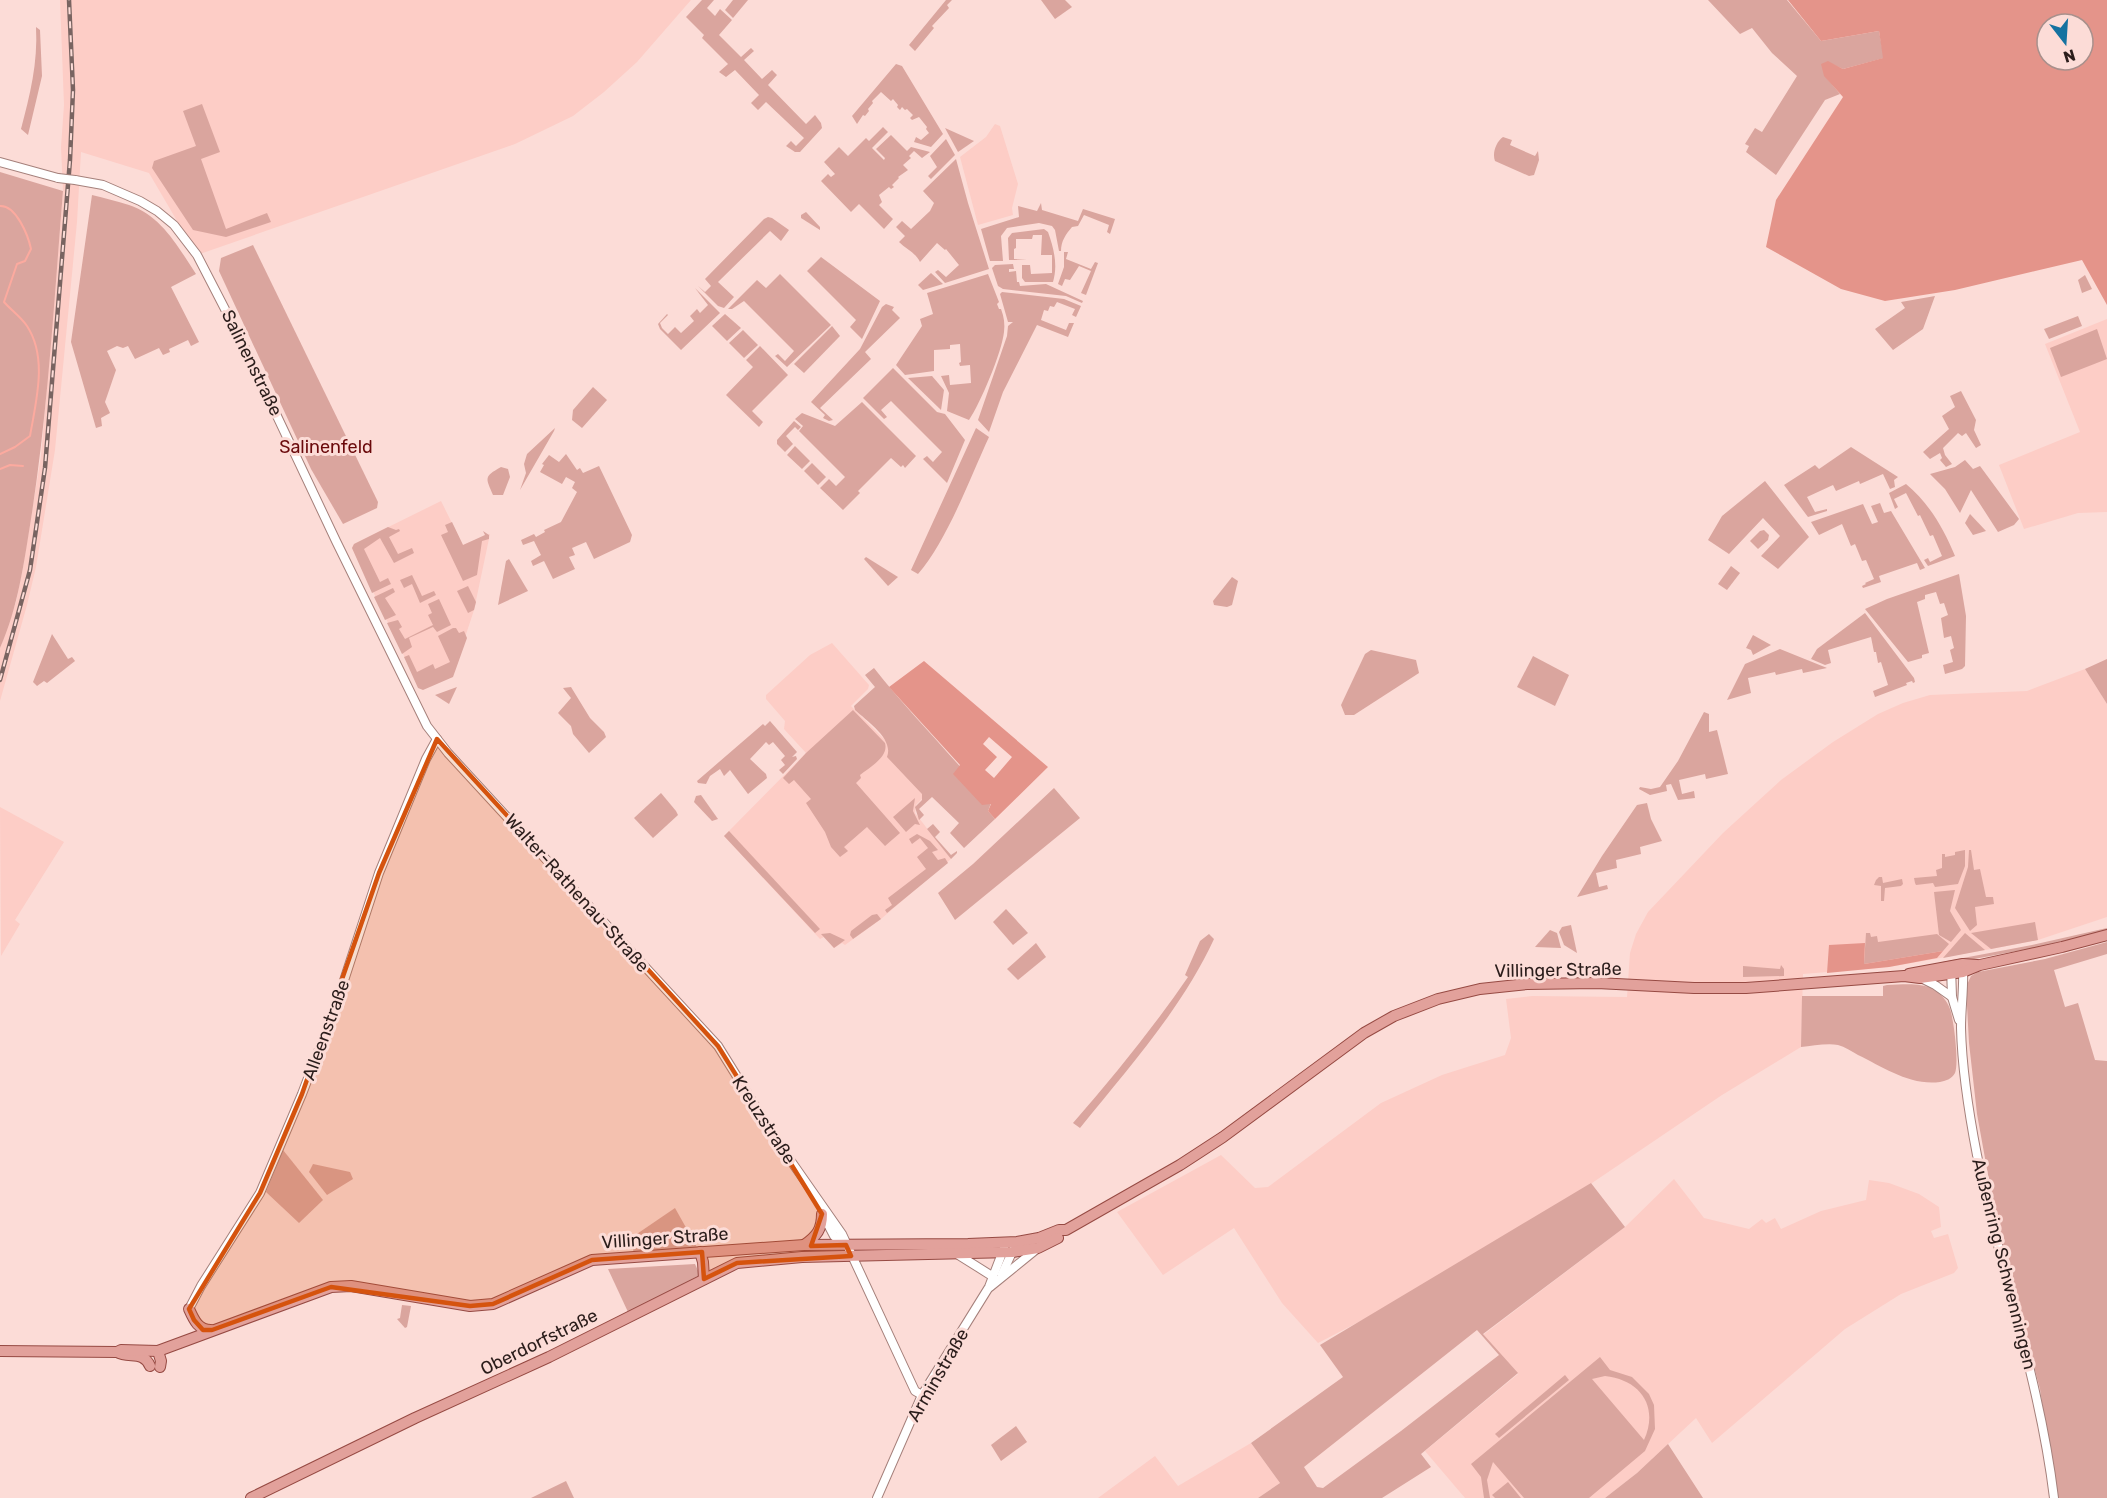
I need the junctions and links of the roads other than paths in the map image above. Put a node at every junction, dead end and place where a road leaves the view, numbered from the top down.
1 (0, 162) edge
2 (437, 739) junction
3 (2107, 935) edge
4 (1963, 968) junction
5 (1951, 970) junction
6 (1904, 976) junction
7 (1920, 978) junction
8 (1952, 997) junction
9 (1961, 1029) junction
10 (718, 1046) joint
11 (812, 1193) junction
12 (822, 1214) junction
13 (1066, 1230) junction
14 (804, 1245) junction
15 (846, 1245) junction
16 (1009, 1247) junction
17 (1038, 1248) junction
18 (700, 1252) junction
19 (957, 1254) junction
20 (851, 1256) junction
21 (996, 1277) junction
22 (704, 1279) junction
23 (189, 1309) joint
24 (212, 1330) junction
25 (0, 1351) edge
26 (158, 1351) junction
27 (117, 1352) junction
28 (922, 1395) junction
29 (251, 1498) edge
30 (877, 1498) edge
31 (2054, 1498) edge

1 - 2 street, Salinenstraße, bridge
2 - 10 street, Walter-Rathenau-Straße
2 - 23 street, Alleenstraße
3 - 4 main road, Villinger Straße
4 - 5 main road, Villinger Straße
4 - 9 street, Außenring Schwenningen
5 - 6 main road, Villinger Straße
5 - 7 main road, Villinger Straße
5 - 8 street, Außenring Schwenningen
6 - 7 main road, Villinger Straße
6 - 13 main road, Villinger Straße
7 - 8 street
8 - 9 street, Außenring Schwenningen
9 - 31 street, Außenring Schwenningen
10 - 11 street, Kreuzstraße
11 - 12 street, Kreuzstraße
11 - 15 street, Kreuzstraße
12 - 14 main road
12 - 15 street, Kreuzstraße
13 - 16 main road, Villinger Straße
13 - 17 main road, Villinger Straße
14 - 15 main road, Villinger Straße
14 - 18 main road, Villinger Straße
15 - 16 main road, Villinger Straße
15 - 20 street, Kreuzstraße
16 - 17 main road, Villinger Straße
16 - 19 main road, Villinger Straße
16 - 21 street
17 - 21 street, Arminstraße
18 - 22 main road
18 - 24 main road, Villinger Straße
19 - 20 main road, Villinger Straße
19 - 21 street
20 - 22 main road, Oberdorfstraße
20 - 28 street, Kreuzstraße
21 - 28 street, Arminstraße
22 - 29 main road, Oberdorfstraße
23 - 24 main road
24 - 26 main road, Villinger Straße
25 - 27 main road
26 - 27 main road
26 - 27 main road
28 - 30 street, Arminstraße

